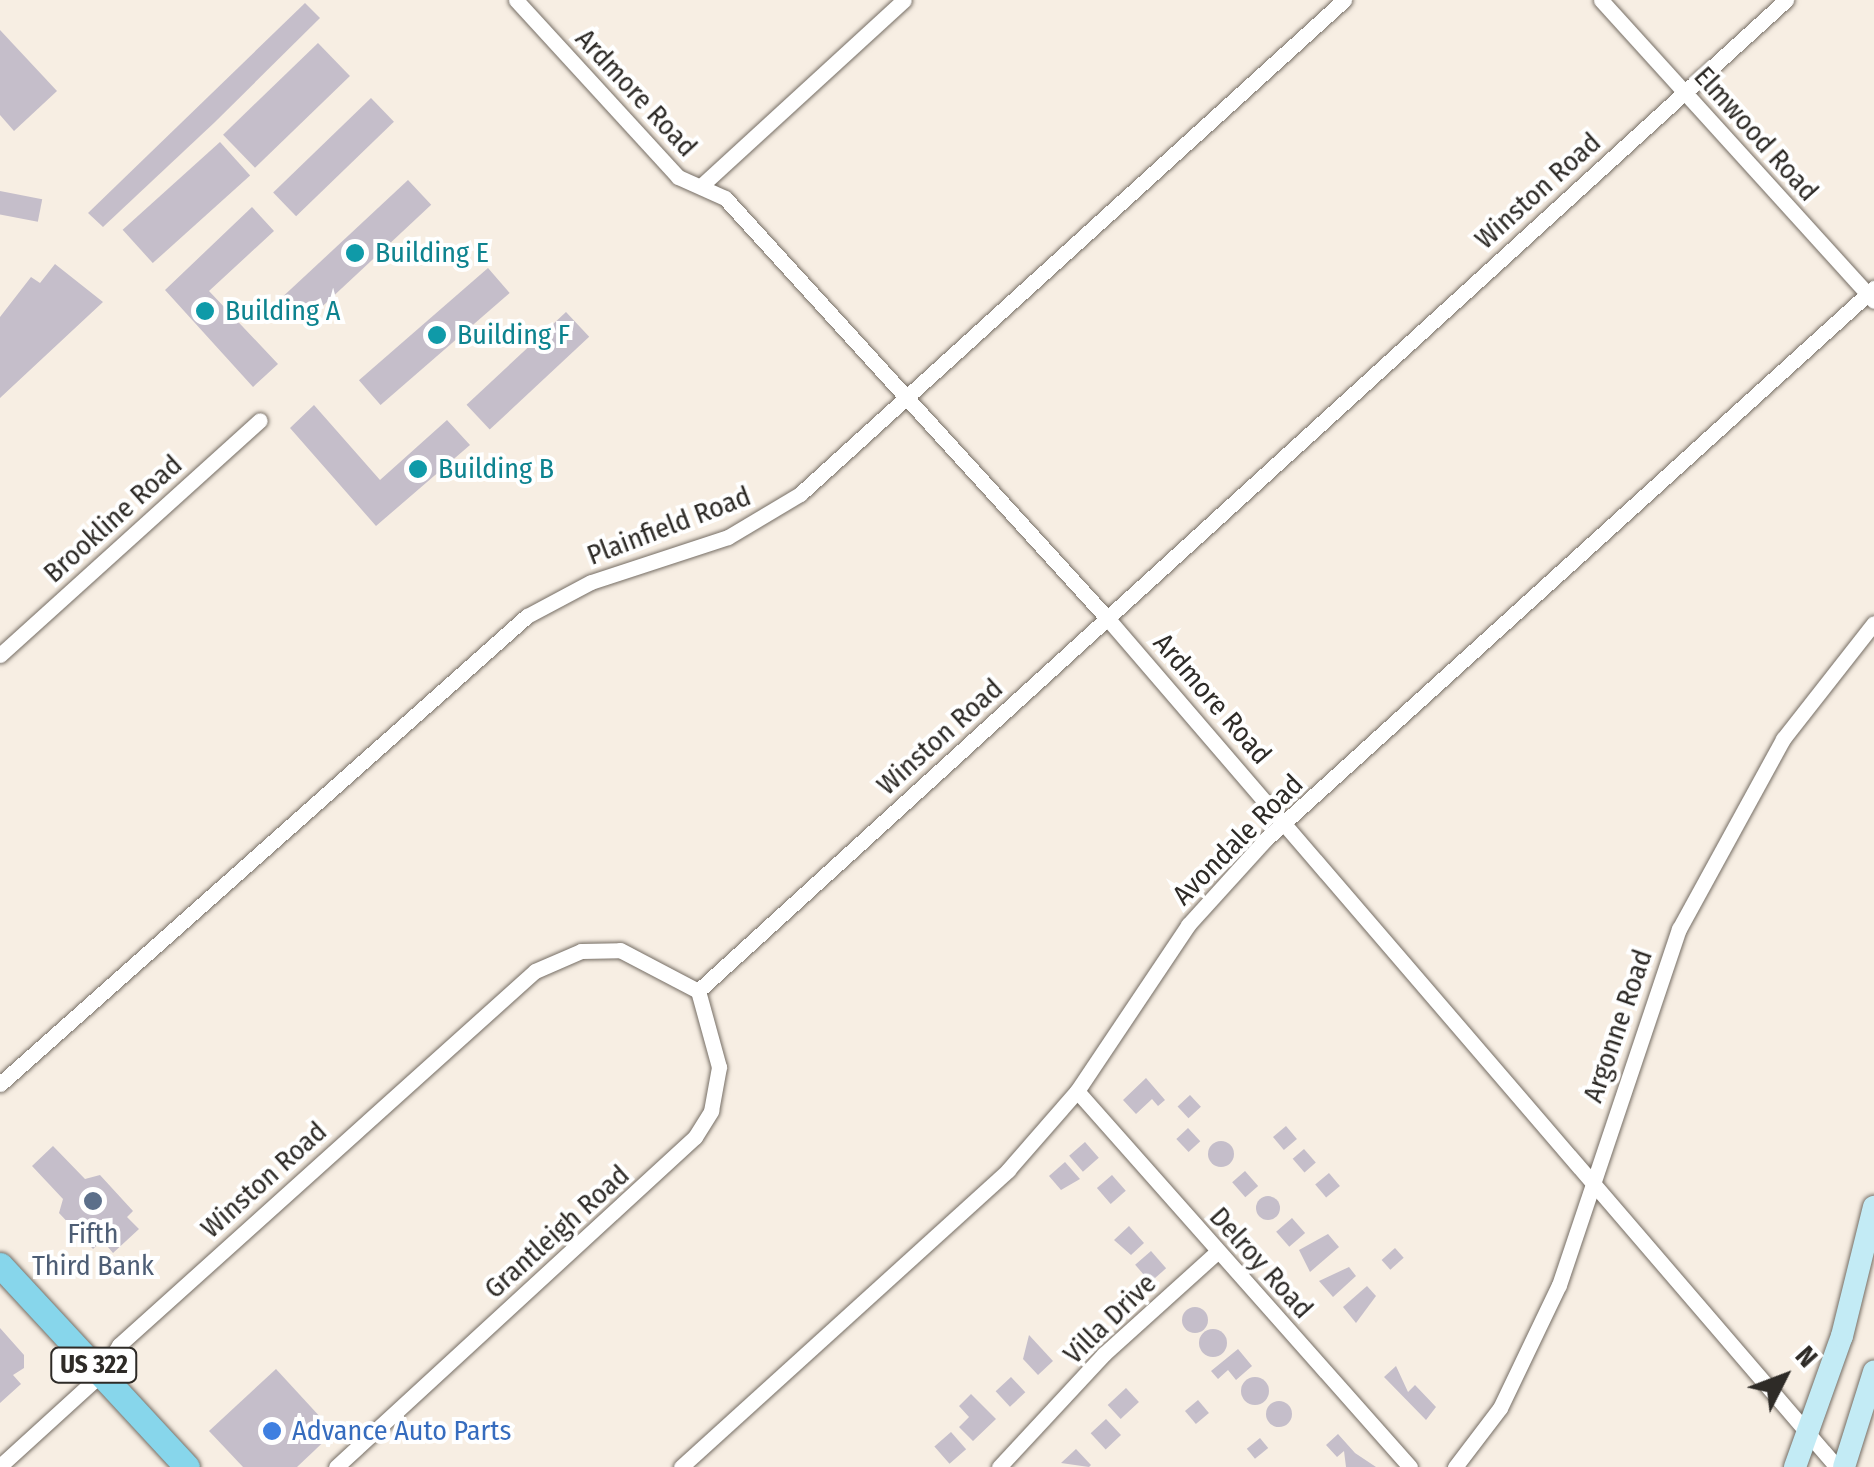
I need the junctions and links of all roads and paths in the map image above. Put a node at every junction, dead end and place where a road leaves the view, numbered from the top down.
1 (516, 0) edge
2 (1344, 0) edge
3 (1601, 0) edge
4 (1786, 0) edge
5 (894, 3) edge
6 (1685, 91) junction
7 (701, 186) junction
8 (1872, 294) edge
9 (908, 397) junction
10 (260, 420) dead end
11 (1108, 618) junction
12 (1874, 623) edge
13 (0, 654) edge
14 (1286, 823) junction
15 (698, 991) junction
16 (0, 1084) edge
17 (1078, 1091) junction
18 (1593, 1180) junction
19 (1874, 1207) edge
20 (1217, 1252) junction
21 (0, 1265) edge
22 (1874, 1372) edge
23 (101, 1374) junction
24 (1810, 1433) junction
25 (0, 1466) edge
26 (187, 1467) edge
27 (336, 1467) edge
28 (680, 1467) edge
29 (999, 1467) edge
30 (1410, 1467) edge
31 (1455, 1467) edge
32 (1795, 1467) edge
33 (1840, 1467) edge

1 - 7 street, Ardmore Road
2 - 9 street, Plainfield Road
3 - 6 street, Elmwood Road
4 - 6 street, Winston Road
5 - 7 street
6 - 8 street, Elmwood Road
6 - 11 street, Winston Road
7 - 9 street, Ardmore Road
8 - 14 street, Avondale Road
9 - 11 street, Ardmore Road
9 - 16 street, Plainfield Road
10 - 13 street, Brookline Road
11 - 14 street, Ardmore Road
11 - 15 street, Winston Road
12 - 18 street, Argonne Road
14 - 17 street, Avondale Road
14 - 18 street, Ardmore Road
15 - 23 street, Winston Road
15 - 27 street, Grantleigh Road
17 - 20 street, Delroy Road
17 - 28 street, Avondale Road
18 - 24 street, Ardmore Road
18 - 31 street, Argonne Road
19 - 24 street
20 - 29 street, Villa Drive
20 - 30 street, Delroy Road
21 - 23 main road, US 322
22 - 33 street
23 - 25 street, Winston Road
23 - 26 main road, US 322
24 - 32 street
24 - 33 street, Ardmore Road

